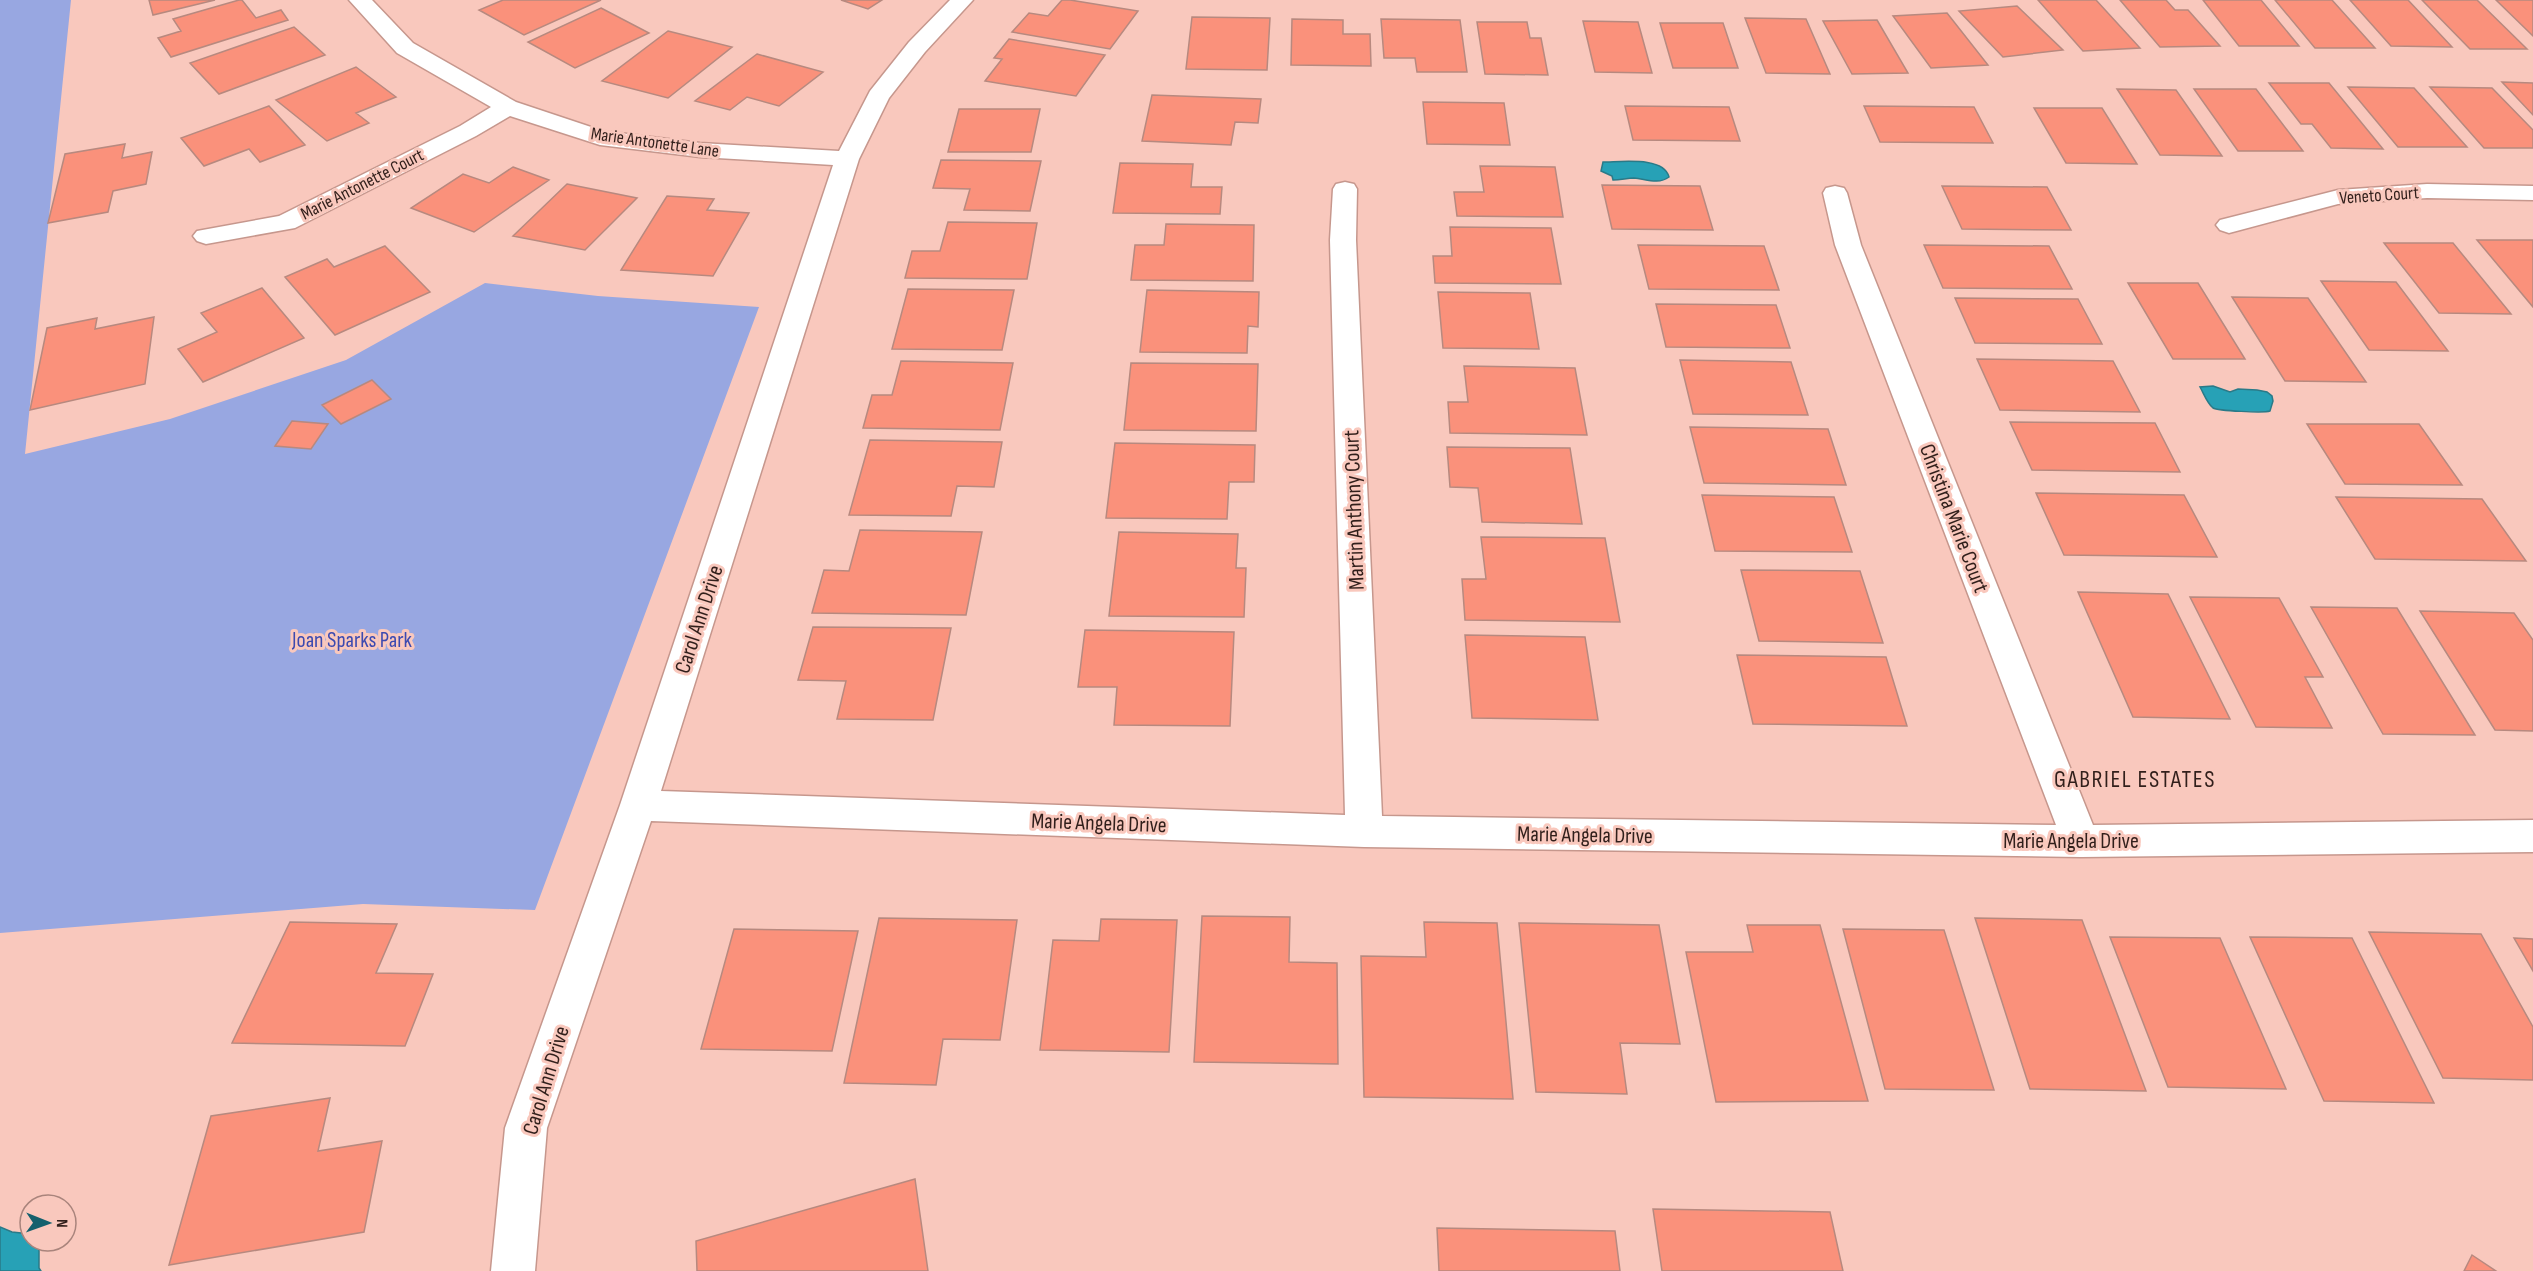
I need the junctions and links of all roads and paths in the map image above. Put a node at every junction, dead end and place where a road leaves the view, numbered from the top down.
1 (360, 0) edge
2 (962, 0) edge
3 (508, 107) junction
4 (847, 159) junction
5 (1345, 189) dead end
6 (1835, 193) dead end
7 (2533, 193) edge
8 (2229, 225) dead end
9 (206, 237) dead end
10 (638, 805) junction
11 (1365, 831) junction
12 (2533, 836) edge
13 (2081, 841) junction
14 (513, 1271) edge

1 - 3 street, Marie Antonette Lane
2 - 4 street, Carol Ann Drive
3 - 4 street, Marie Antonette Lane
3 - 9 street, Marie Antonette Court
4 - 10 street, Carol Ann Drive
5 - 11 street, Martin Anthony Court
6 - 13 street, Christina Marie Court
7 - 8 street, Veneto Court
10 - 11 street, Marie Angela Drive
10 - 14 street, Carol Ann Drive
11 - 13 street, Marie Angela Drive
12 - 13 street, Marie Angela Drive

